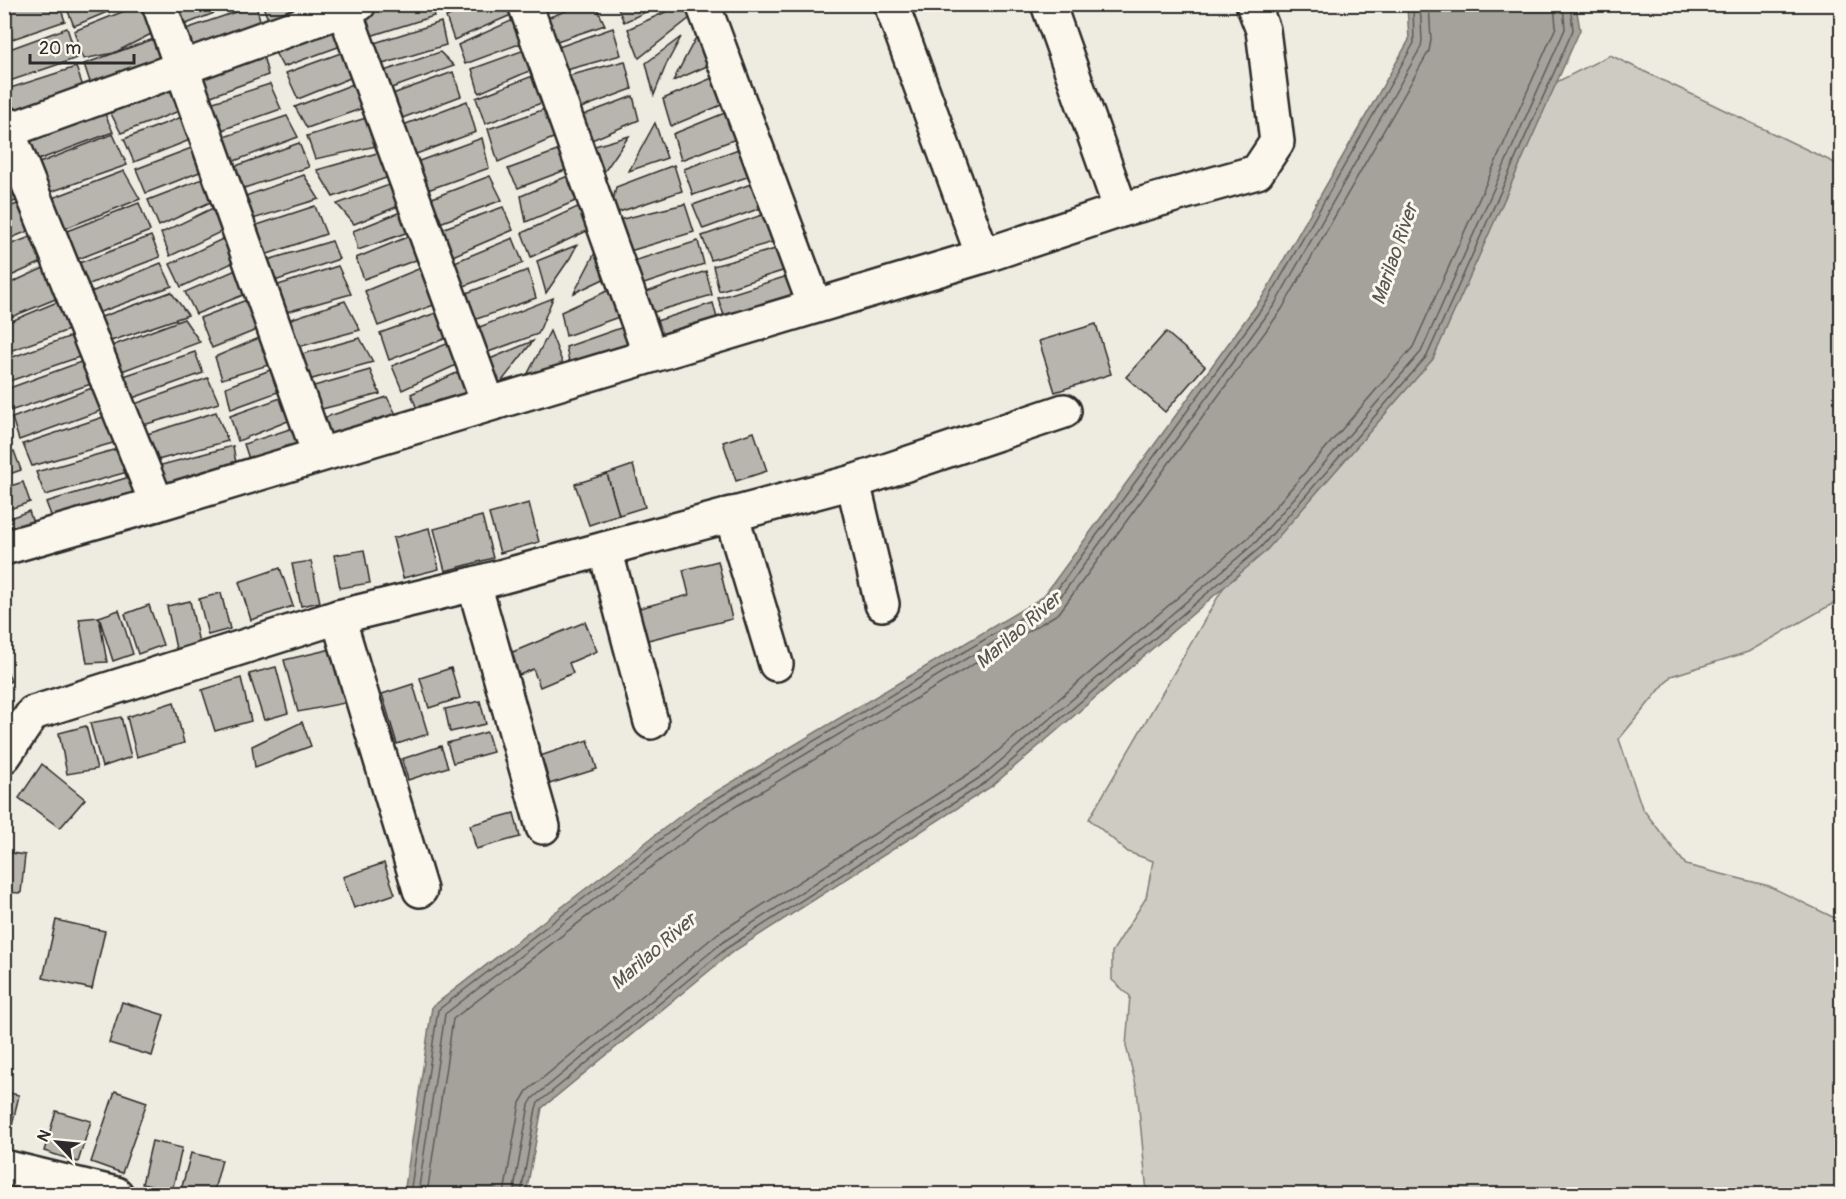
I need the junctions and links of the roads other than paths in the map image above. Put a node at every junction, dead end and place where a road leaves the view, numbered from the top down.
1 (159, 4) edge
2 (525, 4) edge
3 (703, 4) edge
4 (891, 4) edge
5 (1048, 4) edge
6 (1253, 4) edge
7 (348, 6) edge
8 (182, 69) junction
9 (6, 129) edge
10 (1121, 210) junction
11 (983, 256) junction
12 (814, 306) junction
13 (650, 355) junction
14 (488, 403) junction
15 (1064, 411) dead end
16 (319, 454) junction
17 (853, 482) junction
18 (157, 504) junction
19 (731, 514) junction
20 (4, 548) edge
21 (605, 549) junction
22 (474, 584) junction
23 (882, 604) dead end
24 (338, 617) junction
25 (776, 664) dead end
26 (651, 722) dead end
27 (4, 756) edge
28 (543, 827) dead end
29 (420, 890) dead end
30 (4, 1167) edge
31 (117, 1194) edge

1 - 8 street
2 - 13 street
3 - 12 street
4 - 11 street
5 - 10 street
6 - 10 street
7 - 8 street
7 - 14 street
8 - 9 street
8 - 16 street
9 - 18 street
10 - 11 street
11 - 12 street
12 - 13 street
13 - 14 street
14 - 16 street
15 - 17 street
16 - 18 street
17 - 19 street
17 - 23 street
18 - 20 street
19 - 21 street
19 - 25 street
21 - 22 street
21 - 26 street
22 - 24 street
22 - 28 street
24 - 27 street
24 - 29 street
30 - 31 street

